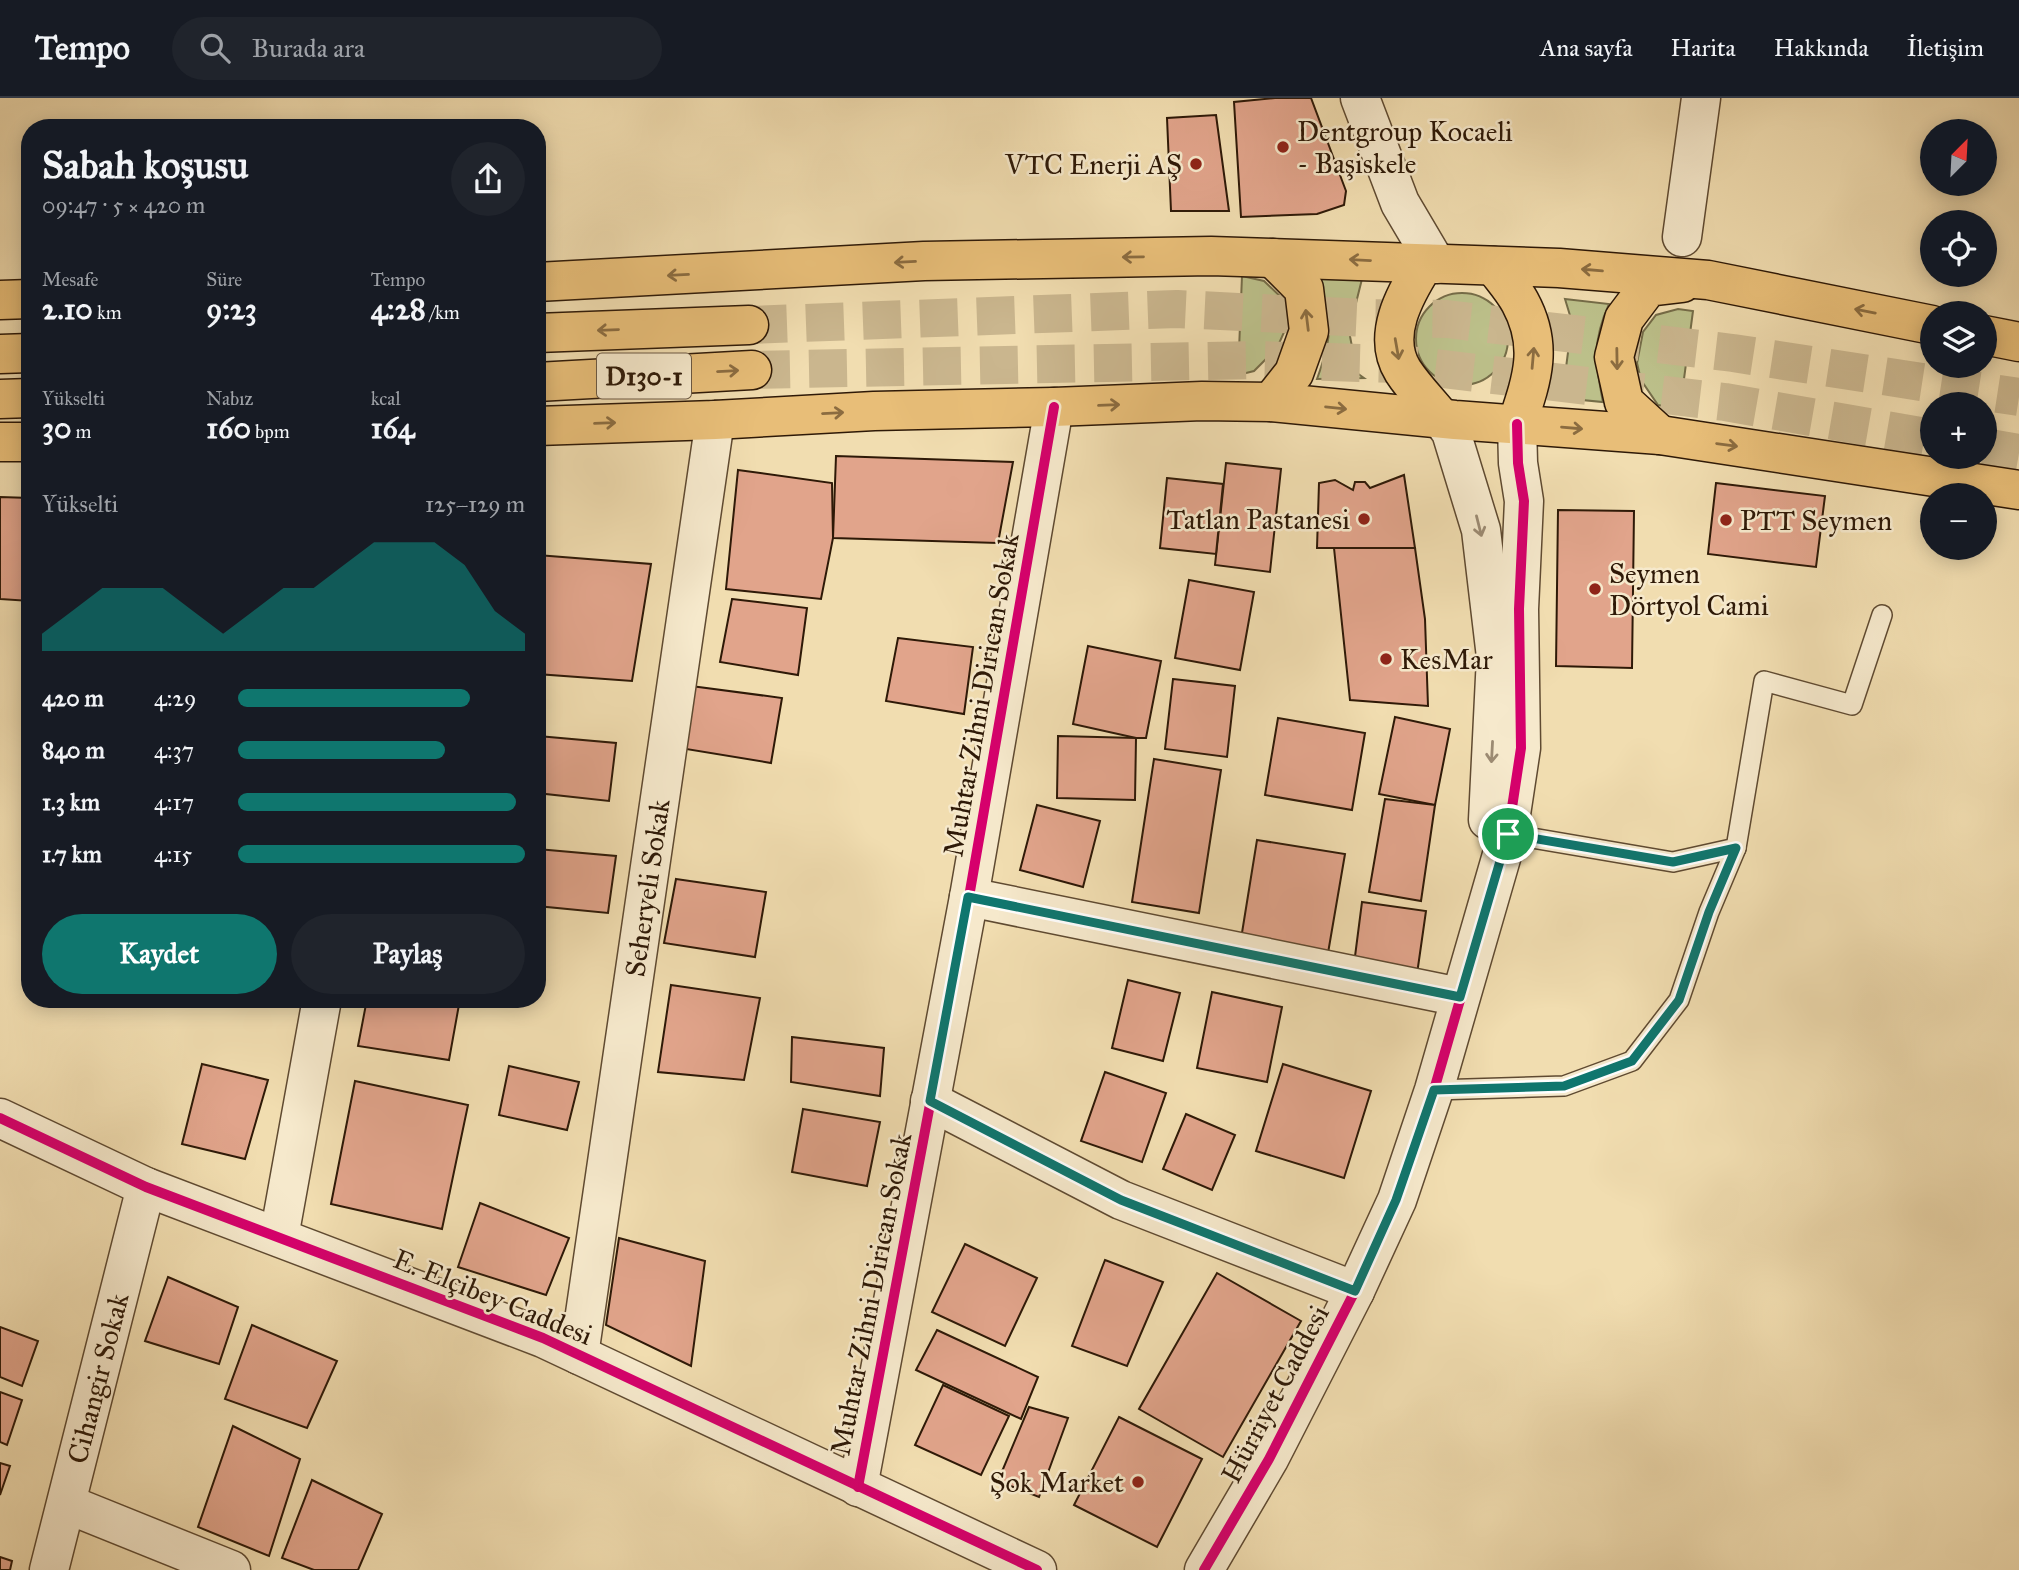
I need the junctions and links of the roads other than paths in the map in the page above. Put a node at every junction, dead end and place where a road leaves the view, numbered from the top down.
1 (1360, 98) edge
2 (1701, 98) edge
3 (1682, 237) dead end
4 (1272, 258) junction
5 (1430, 264) junction
6 (1494, 266) junction
7 (1708, 280) junction
8 (546, 282) edge
9 (21, 299) edge
10 (0, 300) edge
11 (1920, 322) edge
12 (749, 325) tunnel mouth
13 (546, 333) edge
14 (1997, 338) edge
15 (2019, 342) edge
16 (21, 353) edge
17 (0, 354) edge
18 (752, 370) tunnel mouth
19 (546, 381) edge
20 (0, 398) edge
21 (21, 398) edge
22 (1271, 402) junction
23 (1054, 407) junction
24 (1441, 418) junction
25 (715, 420) junction
26 (1517, 424) junction
27 (546, 426) edge
28 (1660, 435) junction
29 (0, 442) edge
30 (21, 442) edge
31 (2019, 490) edge
32 (1882, 615) dead end
33 (1508, 834) junction
34 (1736, 848) junction
35 (968, 897) junction
36 (1483, 916) junction
37 (1460, 997) junction
38 (320, 1008) edge
39 (1434, 1090) junction
40 (930, 1101) junction
41 (0, 1118) edge
42 (146, 1187) junction
43 (279, 1237) junction
44 (1355, 1291) junction
45 (579, 1355) junction
46 (858, 1487) junction
47 (67, 1504) junction
48 (49, 1570) edge
49 (231, 1570) edge
50 (1037, 1570) edge
51 (1204, 1570) edge

1 - 5 street
2 - 3 street
5 -> 4 highway
4 -> 8 highway
22 -> 4 highway
5 - 6 highway
5 -> 24 highway
7 -> 6 highway
26 -> 6 highway
11 -> 7 highway
7 -> 28 highway
9 - 10 highway
12 -> 13 highway, D130-1
14 - 15 highway
16 - 17 highway
19 -> 18 highway, D130-1
20 - 21 highway
23 -> 22 highway
22 -> 24 highway
25 -> 23 highway
23 - 35 street, Muhtar Zihni Dirican Sokak
24 - 26 highway
24 -> 36 street
27 -> 25 highway
25 - 45 street, Seheryeli Sokak
26 -> 28 highway
26 - 33 street
28 -> 31 highway
29 - 30 highway
32 - 34 lane
33 - 34 lane
33 - 36 street
34 - 39 lane
35 - 37 street
35 - 40 street, Muhtar Zihni Dirican Sokak
36 - 37 street, Hürriyet Caddesi
37 - 39 street, Hürriyet Caddesi
38 - 43 street
39 - 44 street, Hürriyet Caddesi
40 - 44 street
40 - 46 street, Muhtar Zihni Dirican Sokak
41 - 42 street, E. Elçibey Caddesi
42 - 43 street, E. Elçibey Caddesi
42 - 47 street, Cihangir Sokak
43 - 45 street, E. Elçibey Caddesi
44 - 51 street, Hürriyet Caddesi
45 - 46 street, E. Elçibey Caddesi
46 - 50 street, E. Elçibey Caddesi
47 - 48 street, Cihangir Sokak
47 - 49 street

